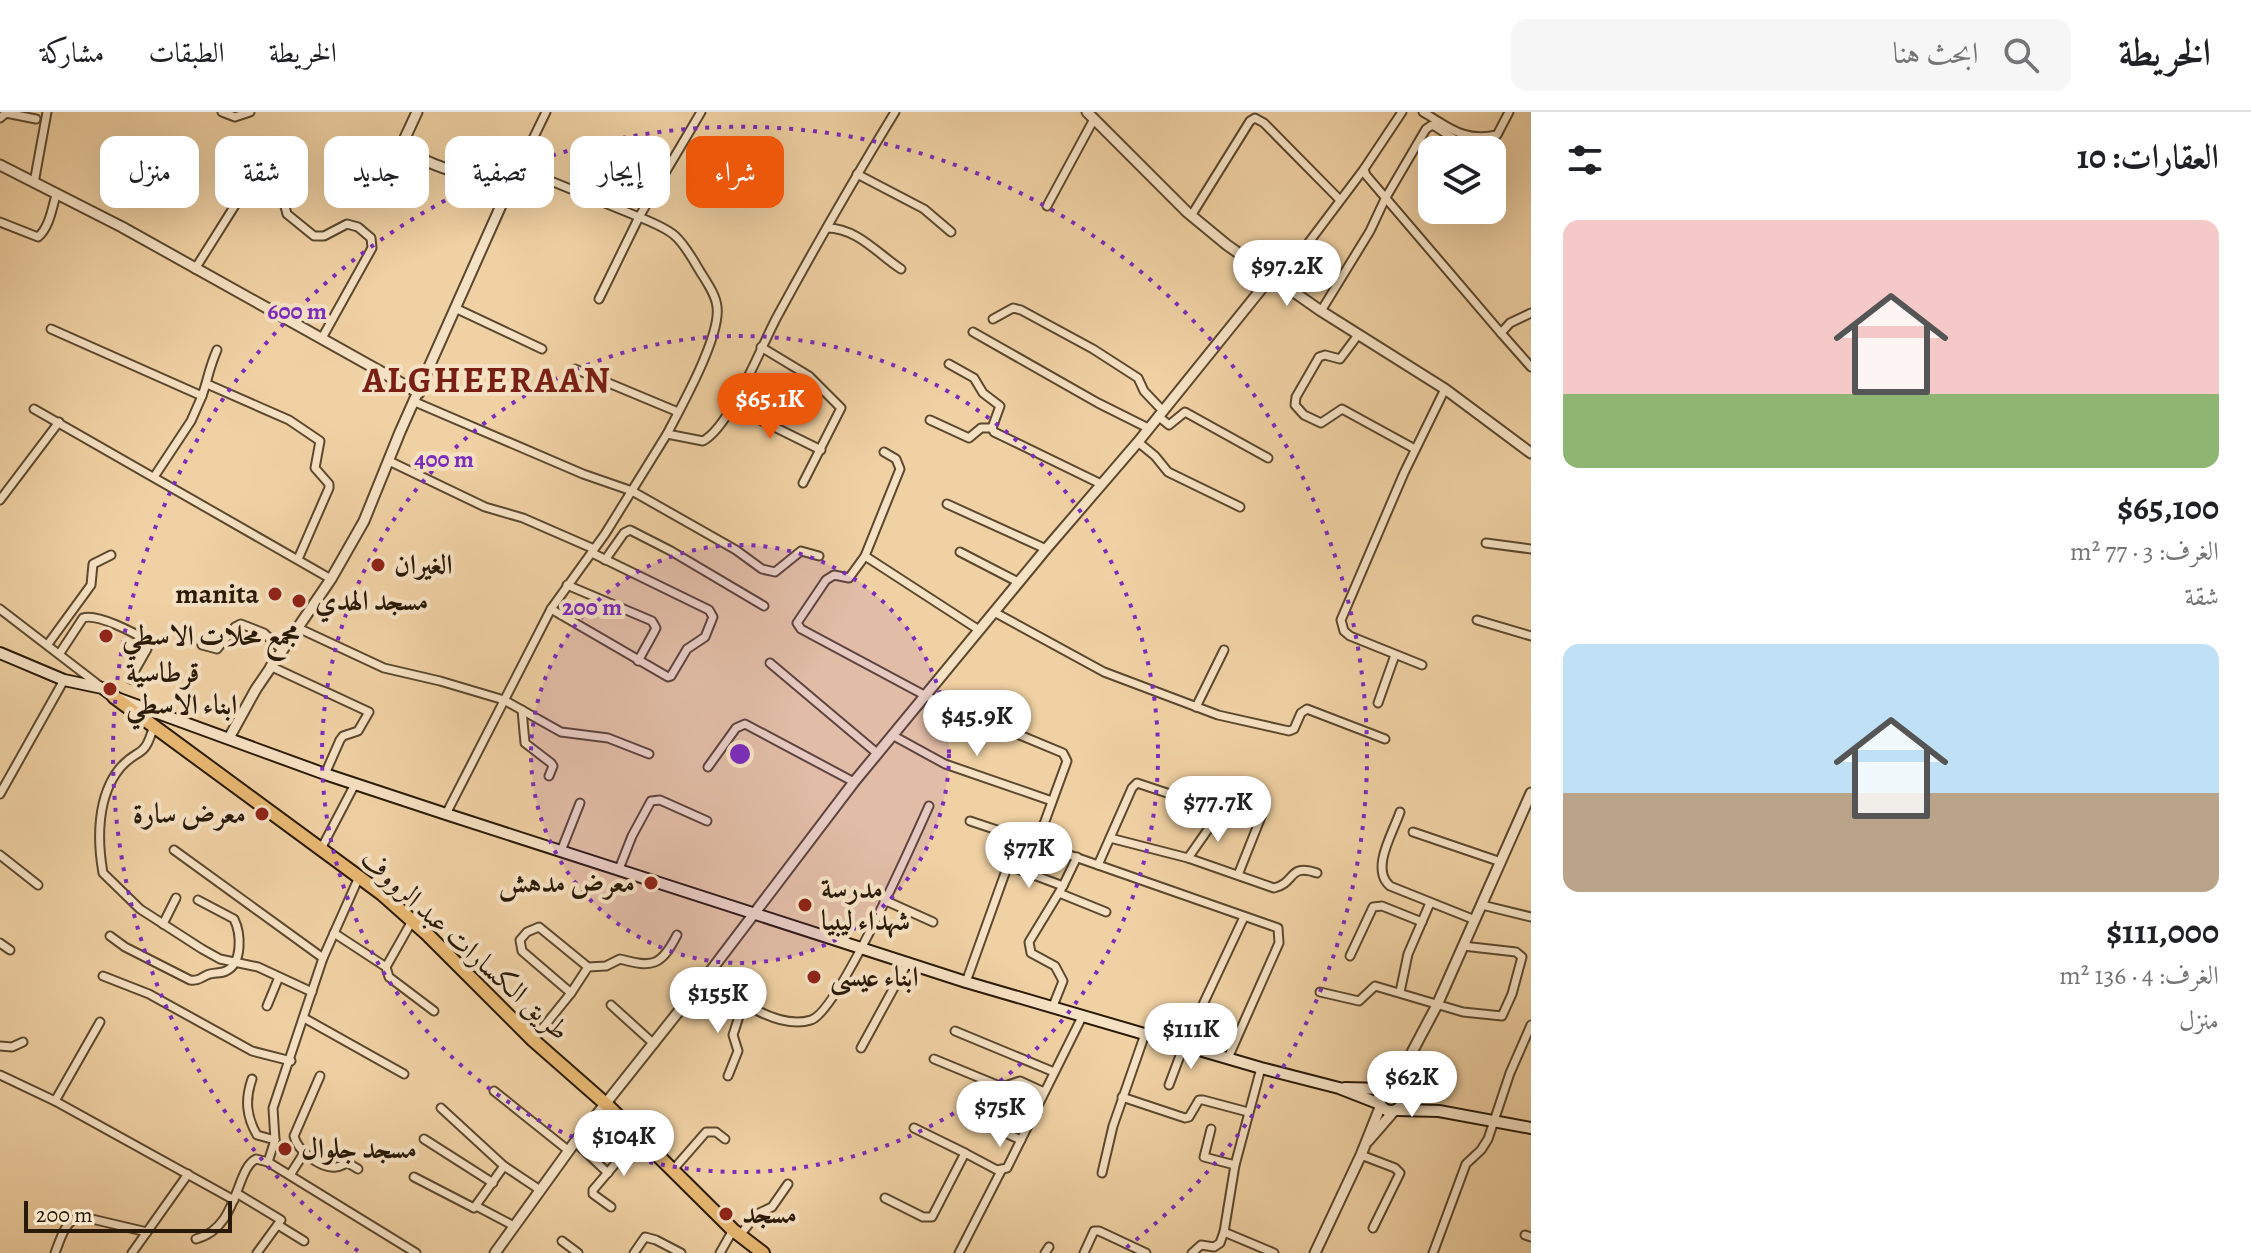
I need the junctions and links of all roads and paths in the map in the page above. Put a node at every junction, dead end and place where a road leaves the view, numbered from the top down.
1 (47, 112) edge
2 (222, 112) edge
3 (250, 112) edge
4 (417, 112) edge
5 (546, 112) edge
6 (701, 112) edge
7 (895, 112) edge
8 (1402, 112) edge
9 (1423, 112) edge
10 (1509, 112) edge
11 (1090, 115) edge
12 (0, 118) edge
13 (36, 119) dead end
14 (534, 136) edge
15 (1423, 136) edge
16 (1450, 136) edge
17 (1418, 144) edge
18 (0, 165) edge
19 (445, 167) edge
20 (1364, 169) junction
21 (857, 174) junction
22 (554, 182) edge
23 (34, 183) junction
24 (56, 195) junction
25 (1339, 199) junction
26 (1385, 199) junction
27 (1047, 206) dead end
28 (500, 208) edge
29 (1191, 216) junction
30 (639, 217) junction
31 (0, 222) edge
32 (827, 228) junction
33 (951, 232) dead end
34 (195, 269) junction
35 (901, 269) dead end
36 (1275, 280) junction
37 (599, 299) dead end
38 (455, 308) junction
39 (1321, 311) junction
40 (1531, 313) edge
41 (993, 319) dead end
42 (51, 329) dead end
43 (973, 332) dead end
44 (1501, 333) junction
45 (1358, 335) junction
46 (322, 338) junction
47 (761, 347) junction
48 (542, 349) dead end
49 (217, 350) dead end
50 (949, 364) dead end
51 (1531, 367) edge
52 (575, 369) dead end
53 (207, 384) junction
54 (1445, 389) junction
55 (202, 396) junction
56 (417, 398) junction
57 (732, 406) junction
58 (34, 409) dead end
59 (678, 412) junction
60 (1160, 413) junction
61 (930, 420) dead end
62 (59, 422) junction
63 (992, 428) junction
64 (1148, 428) junction
65 (667, 434) junction
66 (1138, 442) junction
67 (1415, 449) junction
68 (821, 450) junction
69 (884, 452) dead end
70 (1531, 453) edge
71 (1268, 458) dead end
72 (389, 461) junction
73 (154, 477) junction
74 (803, 483) dead end
75 (1101, 484) junction
76 (632, 491) junction
77 (0, 500) edge
78 (947, 504) dead end
79 (1240, 507) dead end
80 (1486, 543) dead end
81 (1046, 549) junction
82 (1531, 549) edge
83 (593, 551) junction
84 (960, 552) dead end
85 (111, 555) dead end
86 (819, 556) dead end
87 (865, 556) junction
88 (298, 559) junction
89 (605, 560) junction
90 (331, 579) junction
91 (1018, 582) junction
92 (567, 585) junction
93 (764, 606) dead end
94 (0, 609) edge
95 (551, 609) junction
96 (994, 612) junction
97 (1477, 620) dead end
98 (298, 628) junction
99 (979, 630) junction
100 (1531, 636) edge
101 (48, 644) junction
102 (202, 645) dead end
103 (281, 649) junction
104 (1224, 650) dead end
105 (0, 653) edge
106 (60, 653) junction
107 (1395, 655) junction
108 (638, 661) junction
109 (770, 663) dead end
110 (1422, 665) dead end
111 (270, 666) junction
112 (130, 679) dead end
113 (64, 680) junction
114 (102, 688) junction
115 (926, 696) junction
116 (114, 697) junction
117 (504, 700) junction
118 (1378, 703) dead end
119 (1196, 707) junction
120 (522, 710) junction
121 (154, 725) junction
122 (892, 735) junction
123 (229, 738) junction
124 (1385, 739) dead end
125 (649, 754) dead end
126 (878, 754) junction
127 (708, 767) dead end
128 (325, 774) junction
129 (549, 776) dead end
130 (854, 782) junction
131 (355, 784) junction
132 (1531, 793) edge
133 (0, 794) edge
134 (1188, 800) dead end
135 (1052, 801) junction
136 (580, 803) dead end
137 (929, 806) dead end
138 (1263, 812) dead end
139 (1400, 812) dead end
140 (1214, 813) dead end
141 (446, 814) junction
142 (707, 821) dead end
143 (970, 821) dead end
144 (1413, 832) dead end
145 (1018, 837) junction
146 (1110, 838) junction
147 (1037, 843) junction
148 (321, 849) junction
149 (174, 850) dead end
150 (561, 851) junction
151 (0, 855) edge
152 (1077, 857) junction
153 (1188, 858) junction
154 (1501, 862) junction
155 (1007, 865) junction
156 (1098, 865) junction
157 (619, 869) junction
158 (1317, 873) dead end
159 (1238, 875) junction
160 (359, 877) junction
161 (38, 885) dead end
162 (1061, 890) junction
163 (176, 898) dead end
164 (198, 900) dead end
165 (884, 900) junction
166 (1430, 903) junction
167 (1482, 905) junction
168 (753, 912) junction
169 (1106, 912) dead end
170 (1244, 917) junction
171 (1531, 917) edge
172 (1475, 920) junction
173 (412, 921) junction
174 (933, 922) dead end
175 (1422, 922) junction
176 (163, 924) junction
177 (334, 933) junction
178 (677, 935) dead end
179 (110, 936) dead end
180 (0, 943) edge
181 (1463, 946) junction
182 (862, 947) junction
183 (10, 950) dead end
184 (1350, 956) dead end
185 (323, 958) junction
186 (235, 962) junction
187 (908, 962) junction
188 (386, 967) junction
189 (588, 967) junction
190 (103, 976) dead end
191 (279, 977) junction
192 (706, 977) junction
193 (966, 982) junction
194 (312, 992) junction
195 (1320, 992) dead end
196 (1400, 992) junction
197 (571, 993) junction
198 (743, 1004) junction
199 (611, 1005) dead end
200 (1437, 1005) junction
201 (267, 1006) dead end
202 (1053, 1006) junction
203 (434, 1011) dead end
204 (1083, 1015) junction
205 (304, 1018) junction
206 (100, 1022) dead end
207 (1531, 1025) edge
208 (955, 1031) dead end
209 (1145, 1034) junction
210 (533, 1040) junction
211 (23, 1042) dead end
212 (654, 1044) junction
213 (1184, 1045) junction
214 (0, 1046) edge
215 (861, 1048) dead end
216 (1410, 1056) junction
217 (1228, 1058) junction
218 (934, 1059) dead end
219 (291, 1061) junction
220 (1261, 1068) junction
221 (1054, 1072) junction
222 (404, 1074) dead end
223 (0, 1075) edge
224 (320, 1076) dead end
225 (728, 1076) dead end
226 (252, 1079) dead end
227 (1169, 1085) dead end
228 (1339, 1088) junction
229 (1386, 1089) junction
230 (494, 1091) dead end
231 (1044, 1092) junction
232 (1402, 1094) junction
233 (1122, 1097) junction
234 (55, 1101) junction
235 (1380, 1104) junction
236 (607, 1105) junction
237 (441, 1108) dead end
238 (1396, 1110) junction
239 (1439, 1111) junction
240 (1248, 1112) junction
241 (965, 1115) dead end
242 (1494, 1121) junction
243 (914, 1128) dead end
244 (1531, 1128) edge
245 (1211, 1129) dead end
246 (424, 1139) dead end
247 (725, 1139) dead end
248 (275, 1140) junction
249 (1021, 1140) junction
250 (1366, 1144) junction
251 (572, 1147) junction
252 (627, 1150) dead end
253 (304, 1153) junction
254 (965, 1153) junction
255 (1361, 1155) junction
256 (268, 1162) junction
257 (1235, 1165) junction
258 (504, 1166) junction
259 (358, 1169) dead end
260 (672, 1171) junction
261 (1001, 1171) junction
262 (608, 1173) junction
263 (1102, 1173) dead end
264 (188, 1174) junction
265 (290, 1175) junction
266 (414, 1177) dead end
267 (493, 1183) junction
268 (788, 1184) dead end
269 (540, 1190) junction
270 (236, 1197) junction
271 (885, 1198) dead end
272 (478, 1207) junction
273 (611, 1207) dead end
274 (278, 1225) junction
275 (514, 1226) junction
276 (1373, 1228) dead end
277 (147, 1232) junction
278 (737, 1232) junction
279 (1224, 1232) junction
280 (196, 1239) dead end
281 (304, 1241) dead end
282 (562, 1241) dead end
283 (759, 1252) edge
284 (55, 1253) edge
285 (132, 1253) edge
286 (257, 1253) edge
287 (416, 1253) edge
288 (495, 1253) edge
289 (578, 1253) edge
290 (634, 1253) edge
291 (681, 1253) edge
292 (720, 1253) edge
293 (959, 1253) edge
294 (1084, 1253) edge
295 (1146, 1253) edge
296 (1192, 1253) edge
297 (1274, 1253) edge
298 (1315, 1253) edge
299 (1433, 1253) edge

1 - 23 street
2 - 3 street
4 - 19 street
5 - 14 street
6 - 30 street
7 - 21 street
8 - 20 street
9 - 10 street
11 - 27 street
11 - 29 street
12 - 13 street
15 - 16 street
17 - 26 street
18 - 23 street
20 - 25 street
20 - 26 street
21 - 32 street
21 - 33 street
22 - 30 street
23 - 24 street
24 - 31 street
24 - 34 street
25 - 29 street
25 - 36 street
26 - 39 street
26 - 44 street
28 - 38 street
29 - 36 street
30 - 37 street
30 - 59 street
32 - 35 street
32 - 47 street
34 - 46 street
34 - 46 street
36 - 39 street
36 - 60 street
38 - 48 street
38 - 56 street
39 - 45 street
40 - 44 street
41 - 60 street
42 - 55 street
43 - 64 street
44 - 51 street
45 - 54 street
45 - 67 street
46 - 56 street
47 - 57 street
47 - 68 street
49 - 53 street
50 - 63 street
52 - 59 street
53 - 55 street
53 - 88 street
54 - 67 street
54 - 70 street
55 - 73 street
56 - 72 street
56 - 76 street
57 - 65 street
57 - 68 street
58 - 62 street
59 - 65 street
60 - 64 street
60 - 71 street
61 - 63 street
62 - 73 street
62 - 77 street
63 - 75 street
64 - 66 street
65 - 76 street
66 - 75 street
66 - 79 street
67 - 107 street
68 - 74 street
69 - 87 street
72 - 83 street
72 - 90 street
73 - 88 street
75 - 81 street
76 - 83 street
76 - 86 street
78 - 81 street
80 - 82 street
81 - 91 street
83 - 89 street
83 - 92 street
84 - 91 street
85 - 101 street
87 - 99 street
87 - 115 street
88 - 90 street
89 - 93 street
89 - 108 street
90 - 98 street
91 - 96 street
92 - 95 street
92 - 108 street
94 - 101 street
95 - 108 street
95 - 117 street
96 - 99 street
96 - 119 street
97 - 100 street
98 - 103 street
98 - 117 street
99 - 115 street
101 - 106 street
102 - 103 street
103 - 111 street
104 - 119 street
105 - 113 main road
106 - 112 street
106 - 114 street
107 - 110 street
107 - 118 street
109 - 126 street
111 - 123 street
111 - 128 street
113 - 114 main road
113 - 133 street
114 - 116 main road
115 - 122 street
115 - 135 street
116 - 121 main road, طريق الكسارات عبد الرووف
116 - 123 main road
117 - 120 street
117 - 141 street
119 - 124 street
120 - 125 street
120 - 129 street
121 - 148 main road, طريق الكسارات عبد الرووف
121 - 176 street
122 - 126 street
122 - 135 street
123 - 128 main road
126 - 130 street
127 - 130 street
128 - 131 main road
130 - 168 street
131 - 141 main road
131 - 148 street
132 - 154 street
134 - 146 street
135 - 147 street
136 - 150 street
137 - 165 street
138 - 159 street
139 - 166 street
140 - 153 street
141 - 150 main road
142 - 157 street
143 - 145 street
144 - 154 street
145 - 147 street
145 - 155 street
146 - 153 street
146 - 156 street
147 - 152 street
148 - 160 main road, طريق الكسارات عبد الرووف
149 - 185 street
150 - 157 main road
151 - 161 street
152 - 156 street
152 - 162 street
153 - 159 street
154 - 167 street
155 - 162 street
155 - 193 street
156 - 170 street
157 - 168 main road
158 - 159 street
160 - 173 main road, طريق الكسارات عبد الرووف
160 - 177 street
162 - 169 street
162 - 202 street
163 - 176 street
164 - 186 street
165 - 174 street
165 - 182 street
166 - 172 street
166 - 175 street
167 - 171 street
167 - 172 street
168 - 182 main road
168 - 192 street
170 - 213 street
170 - 217 street
172 - 181 street
173 - 188 street
173 - 210 main road, طريق الكسارات عبد الرووف
175 - 184 street
175 - 196 street
176 - 186 street
177 - 185 street
177 - 188 street
178 - 189 street
179 - 186 street
180 - 183 street
181 - 200 street
181 - 200 street
182 - 187 main road
182 - 198 street
185 - 194 street
186 - 191 street
187 - 193 main road
187 - 215 street
188 - 203 street
189 - 197 street
189 - 197 street
190 - 219 street
191 - 194 street
191 - 201 street
192 - 198 street
192 - 212 street
193 - 202 main road
194 - 205 street
195 - 196 street
196 - 200 street
197 - 210 street
198 - 225 street
199 - 212 street
200 - 216 street
202 - 204 main road
204 - 209 main road
204 - 221 street
205 - 219 street
205 - 222 street
206 - 234 street
207 - 242 street
208 - 221 street
209 - 213 main road
209 - 233 street
210 - 236 main road, طريق الكسارات عبد الرووف
211 - 214 street
212 - 236 street
213 - 217 main road
213 - 227 street
216 - 229 street
216 - 232 street
217 - 220 main road
218 - 231 street
219 - 248 street
220 - 228 main road
220 - 240 street
221 - 231 street
223 - 234 street
224 - 253 street
226 - 248 street
228 - 229 main road
228 - 235 main road
229 - 232 main road
229 - 235 main road
230 - 251 street
231 - 249 street
232 - 238 main road
232 - 239 main road
233 - 240 street
233 - 263 street
234 - 264 street
235 - 238 main road
235 - 250 street
236 - 251 street
236 - 260 main road, طريق الكسارات عبد الرووف
237 - 258 street
238 - 239 main road
238 - 250 street
239 - 242 main road
240 - 257 street
241 - 249 street
242 - 244 main road
242 - 299 street
243 - 254 street
245 - 257 street
246 - 267 street
247 - 260 street
248 - 256 street
249 - 261 street
250 - 255 street
251 - 262 street
251 - 269 street
252 - 262 street
253 - 259 street
253 - 265 street
254 - 261 street
254 - 271 street
255 - 276 street
255 - 298 street
256 - 265 street
256 - 270 street
257 - 279 street
258 - 267 street
258 - 269 street
260 - 278 main road, طريق الكسارات عبد الرووف
261 - 293 street
262 - 273 street
264 - 270 street
264 - 277 street
265 - 287 street
266 - 272 street
267 - 272 street
268 - 278 street
269 - 275 street
270 - 274 street
270 - 280 street
272 - 275 street
274 - 281 street
274 - 286 street
275 - 288 street
277 - 284 street
277 - 285 street
278 - 283 main road, طريق الكسارات عبد الرووف
278 - 292 street
279 - 296 street
279 - 297 street
282 - 289 street
290 - 291 street
294 - 295 street

